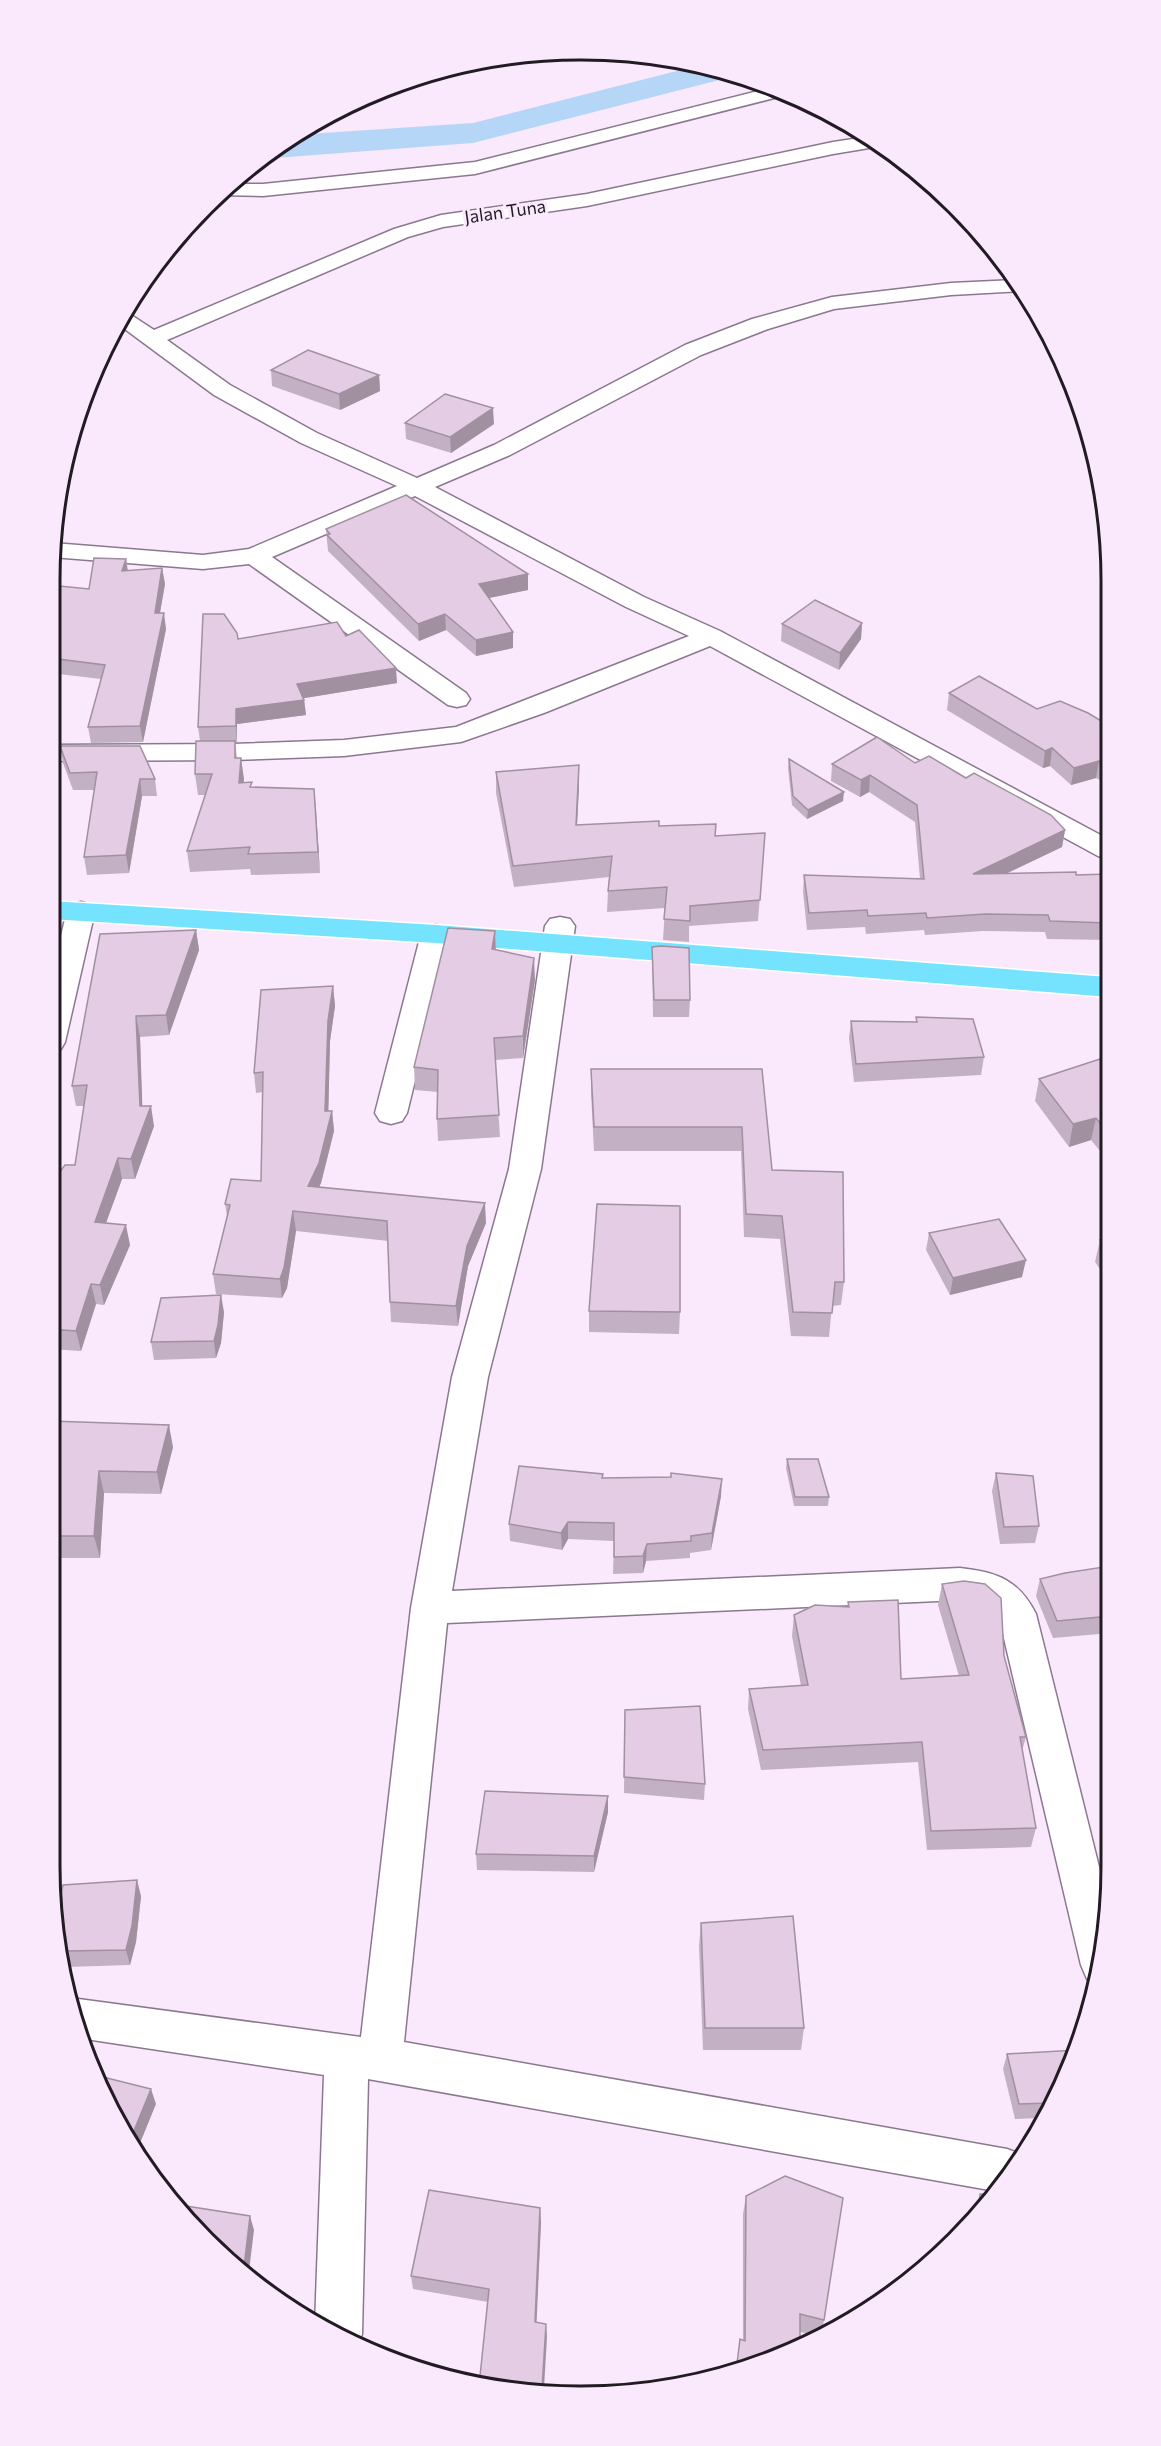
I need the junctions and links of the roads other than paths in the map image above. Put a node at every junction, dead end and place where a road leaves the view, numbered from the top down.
1 (766, 95) edge
2 (863, 144) edge
3 (475, 168) junction
4 (236, 190) edge
5 (508, 210) junction
6 (1010, 286) edge
7 (129, 322) edge
8 (154, 338) junction
9 (415, 486) junction
10 (61, 551) edge
11 (254, 556) junction
12 (711, 636) junction
13 (457, 699) dead end
14 (60, 753) edge
15 (1101, 846) edge
16 (60, 893) edge
17 (60, 910) edge
18 (81, 911) junction
19 (436, 934) junction
20 (559, 934) junction
21 (1101, 967) edge
22 (1101, 986) edge
23 (60, 1000) edge
24 (391, 1113) dead end
25 (430, 1608) junction
26 (1096, 1940) edge
27 (83, 2017) edge
28 (363, 2058) junction
29 (1002, 2170) edge
30 (339, 2326) edge

1 - 3 street
2 - 5 street, Jalan Tuna
3 - 4 street
3 - 5 street
5 - 8 street, Jalan Tuna
6 - 9 street
7 - 8 street
8 - 9 street
9 - 11 street
9 - 12 street
10 - 11 street
11 - 13 street
12 - 14 street
12 - 15 street
16 - 20 highway
17 - 18 highway
18 - 19 highway
18 - 23 street
19 - 20 highway
19 - 24 street
20 - 21 highway
20 - 22 highway
20 - 25 street
25 - 26 street
25 - 28 street
27 - 28 street
28 - 29 street
28 - 30 street

